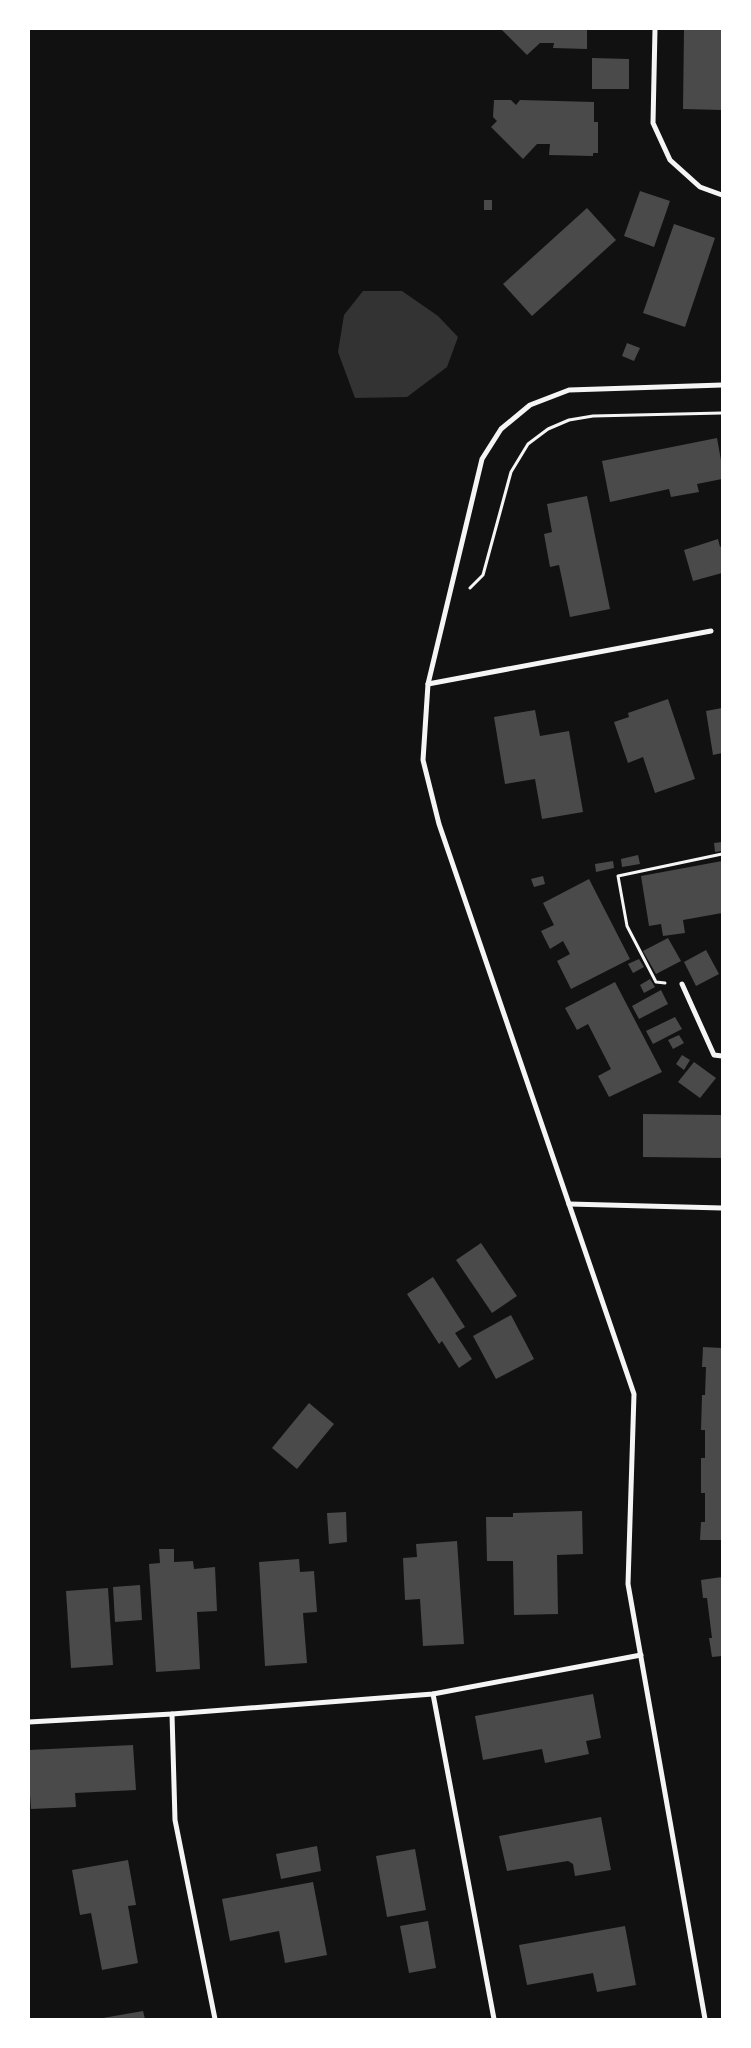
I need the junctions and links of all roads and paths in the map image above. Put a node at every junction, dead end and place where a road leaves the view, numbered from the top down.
1 (655, 29) edge
2 (722, 195) edge
3 (722, 385) edge
4 (722, 413) edge
5 (452, 588) junction
6 (711, 632) dead end
7 (428, 684) junction
8 (722, 854) edge
9 (682, 984) joint
10 (722, 1056) edge
11 (570, 1204) junction
12 (722, 1208) edge
13 (641, 1654) junction
14 (434, 1694) junction
15 (172, 1714) junction
16 (29, 1722) edge
17 (215, 2019) edge
18 (494, 2019) edge
19 (705, 2019) edge

1 - 2 street
3 - 5 street
4 - 5 path
5 - 7 street
6 - 7 street
7 - 11 street
8 - 9 path
9 - 10 street
11 - 12 street
11 - 13 street
13 - 14 street
13 - 19 street
14 - 15 street
14 - 18 street
15 - 16 street
15 - 17 street

